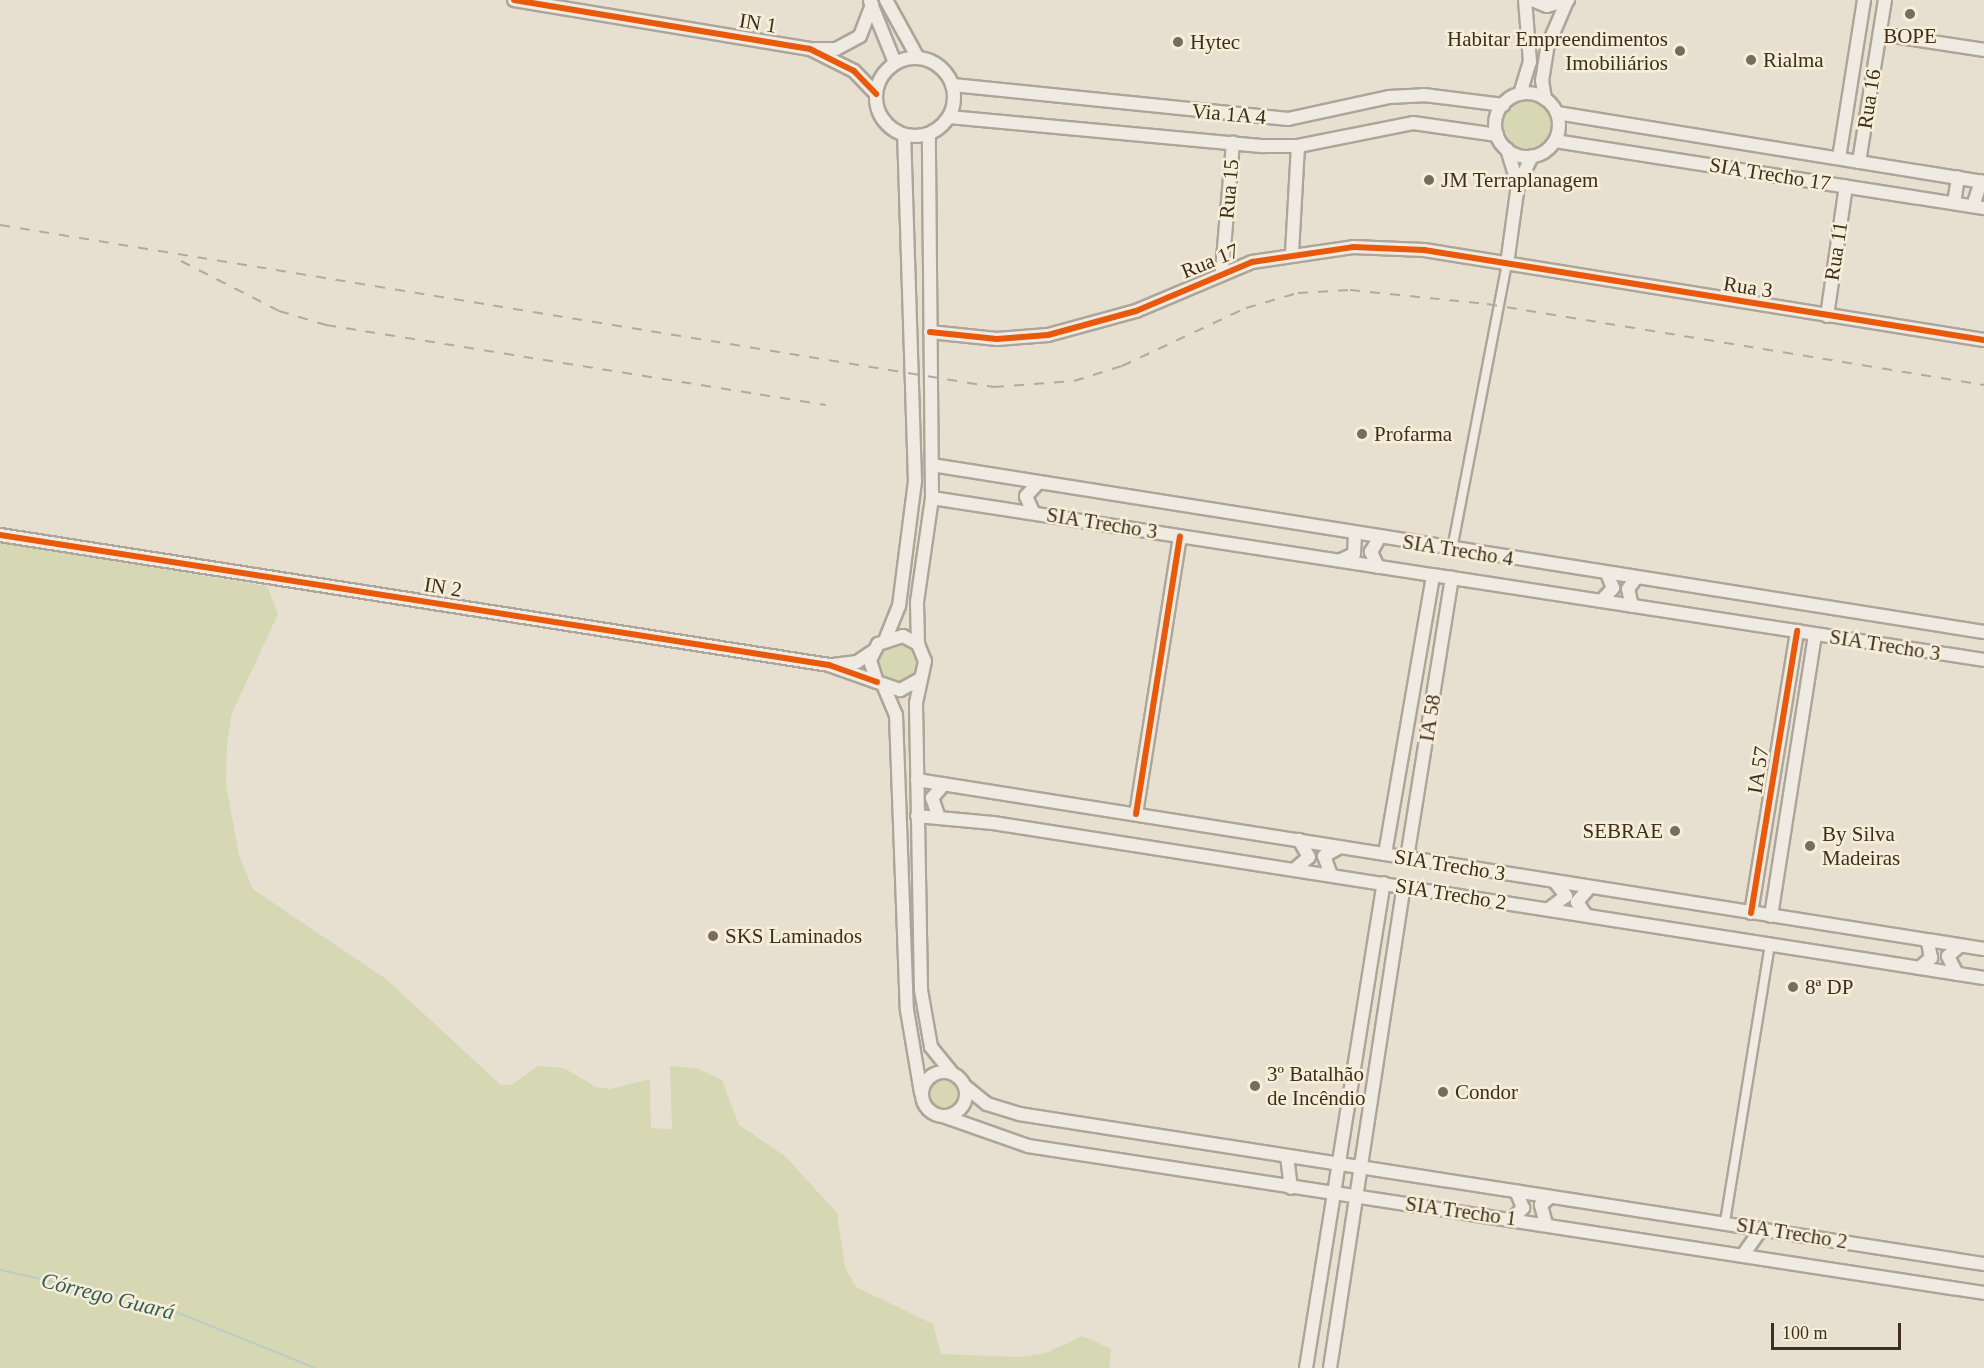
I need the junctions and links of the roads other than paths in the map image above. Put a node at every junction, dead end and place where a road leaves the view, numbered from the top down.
1 (514, 0) edge
2 (886, 0) edge
3 (1525, 0) edge
4 (1532, 0) edge
5 (1567, 0) edge
6 (1864, 0) edge
7 (1885, 0) edge
8 (871, 2) edge
9 (1880, 34) junction
10 (810, 49) junction
11 (1984, 50) edge
12 (918, 58) junction
13 (895, 63) junction
14 (854, 71) junction
15 (884, 74) junction
16 (953, 86) junction
17 (876, 94) junction
18 (1520, 94) junction
19 (1545, 99) junction
20 (1503, 105) junction
21 (1557, 113) junction
22 (949, 117) junction
23 (1843, 133) junction
24 (929, 134) junction
25 (904, 135) junction
26 (1497, 135) junction
27 (1862, 140) junction
28 (1555, 141) junction
29 (1233, 142) junction
30 (1298, 146) junction
31 (1744, 146) junction
32 (1507, 149) junction
33 (1532, 156) junction
34 (1839, 158) junction
35 (1858, 162) junction
36 (1742, 169) junction
37 (1958, 177) junction
38 (1982, 181) edge
39 (1518, 185) junction
40 (1846, 186) junction
41 (1954, 203) junction
42 (1979, 207) edge
43 (1292, 253) junction
44 (1508, 264) junction
45 (1222, 272) junction
46 (1827, 316) junction
47 (930, 332) junction
48 (1984, 340) edge
49 (932, 465) junction
50 (1039, 482) junction
51 (932, 498) junction
52 (1033, 512) junction
53 (1355, 534) junction
54 (0, 535) edge
55 (1180, 536) junction
56 (1379, 538) junction
57 (1452, 549) junction
58 (1341, 560) junction
59 (1378, 567) junction
60 (1607, 573) junction
61 (1433, 575) junction
62 (1452, 578) junction
63 (1636, 578) junction
64 (1601, 601) junction
65 (1632, 606) junction
66 (1797, 632) junction
67 (1984, 633) edge
68 (1815, 634) junction
69 (886, 638) junction
70 (918, 644) junction
71 (872, 652) junction
72 (1981, 658) edge
73 (829, 665) junction
74 (920, 678) junction
75 (881, 684) junction
76 (1786, 703) junction
77 (1412, 706) junction
78 (1803, 707) junction
79 (1431, 709) junction
80 (917, 780) junction
81 (944, 784) junction
82 (1136, 814) junction
83 (938, 815) junction
84 (917, 816) junction
85 (1389, 836) junction
86 (1411, 838) junction
87 (1299, 840) junction
88 (1341, 847) junction
89 (1762, 850) junction
90 (1384, 854) junction
91 (1780, 854) junction
92 (1407, 858) junction
93 (1295, 869) junction
94 (1331, 875) junction
95 (1555, 882) junction
96 (1384, 883) junction
97 (1404, 886) junction
98 (1589, 888) junction
99 (1549, 909) junction
100 (1751, 913) junction
101 (1586, 915) junction
102 (1771, 916) junction
103 (1928, 942) junction
104 (1770, 944) junction
105 (1960, 946) junction
106 (1984, 950) edge
107 (1919, 968) junction
108 (1957, 974) junction
109 (1984, 978) edge
110 (951, 1072) junction
111 (966, 1087) junction
112 (921, 1093) junction
113 (943, 1116) junction
114 (1287, 1156) junction
115 (1340, 1164) junction
116 (1358, 1167) junction
117 (1291, 1188) junction
118 (1516, 1191) junction
119 (1335, 1193) junction
120 (1353, 1196) junction
121 (1550, 1197) junction
122 (1512, 1219) junction
123 (1725, 1222) junction
124 (1546, 1224) junction
125 (1762, 1228) junction
126 (1743, 1255) junction
127 (1984, 1264) edge
128 (1984, 1293) edge
129 (1306, 1368) edge
130 (1330, 1368) edge

1 - 10 main road, IN 1
2 - 12 main road
3 - 18 main road
4 - 5 main road
5 - 19 main road
6 - 23 main road, Rua 16
7 - 9 main road, Rua 16
8 - 10 main road
8 - 13 main road
9 - 11 main road
9 - 27 main road, Rua 16
10 - 14 main road, IN 1
12 - 13 main road
12 - 16 main road
13 - 15 main road
14 - 15 main road, IN 1
14 - 17 main road, IN 1
15 - 17 main road
16 - 20 main road, Via 1A 4
16 - 22 main road
17 - 25 main road
18 - 19 main road
18 - 20 main road
19 - 21 main road
20 - 26 main road
21 - 28 main road
21 - 31 main road, SIA Trecho 17
22 - 24 main road
22 - 29 main road, Via 1A 4
23 - 27 main road
23 - 34 main road, Rua 16
24 - 25 main road
24 - 47 main road
25 - 69 main road
26 - 30 main road, Via 1A 4
26 - 32 main road
27 - 35 main road, Rua 16
28 - 33 main road
28 - 36 main road, SIA Trecho 17
29 - 30 main road, Via 1A 4
29 - 45 main road, Rua 15
30 - 43 main road
31 - 34 main road, SIA Trecho 17
31 - 36 main road
32 - 33 main road
32 - 39 main road
33 - 39 main road
34 - 35 main road, SIA Trecho 17
35 - 37 main road, SIA Trecho 17
36 - 40 main road, SIA Trecho 17
37 - 38 main road, SIA Trecho 17
37 - 41 main road
38 - 42 main road
39 - 44 main road
40 - 41 main road, SIA Trecho 17
40 - 46 main road, Rua 11
41 - 42 main road, SIA Trecho 17
43 - 44 main road, Rua 17
43 - 45 main road, Rua 17
44 - 46 main road, Rua 3
44 - 57 street
45 - 47 main road, Rua 17
46 - 48 main road, Rua 3
47 - 49 main road
49 - 50 main road, SIA Trecho 4
49 - 51 main road
50 - 52 main road
50 - 53 main road, SIA Trecho 4
51 - 52 main road, SIA Trecho 3
51 - 70 main road
52 - 55 main road, SIA Trecho 3
53 - 56 main road, SIA Trecho 4
53 - 58 main road
54 - 73 main road, IN 2
55 - 58 main road, SIA Trecho 3
55 - 82 main road
56 - 57 main road, SIA Trecho 4
56 - 59 main road
57 - 60 main road, SIA Trecho 4
58 - 59 main road, SIA Trecho 3
59 - 61 main road, SIA Trecho 3
60 - 63 main road, SIA Trecho 4
60 - 64 main road
61 - 62 main road, SIA Trecho 3
61 - 77 main road, IA 58
62 - 64 main road, SIA Trecho 3
62 - 79 main road, IA 58
63 - 65 main road
63 - 67 main road, SIA Trecho 4
64 - 65 main road, SIA Trecho 3
65 - 66 main road, SIA Trecho 3
66 - 68 main road, SIA Trecho 3
66 - 76 main road, IA 57
68 - 72 main road, SIA Trecho 3
68 - 78 main road, IA 57
69 - 70 main road
69 - 71 main road
70 - 74 main road
71 - 73 main road, IN 2
71 - 75 main road
73 - 75 main road, IN 2
74 - 75 main road
74 - 80 main road
75 - 112 main road
76 - 78 main road
76 - 89 main road, IA 57
77 - 79 main road
77 - 85 main road, IA 58
78 - 91 main road, IA 57
79 - 86 main road, IA 58
80 - 81 main road, SIA Trecho 3
80 - 84 main road
81 - 82 main road, SIA Trecho 3
81 - 83 main road
82 - 87 main road, SIA Trecho 3
83 - 84 main road, SIA Trecho 2
83 - 93 main road, SIA Trecho 2
84 - 110 main road
85 - 86 main road
85 - 90 main road, IA 58
86 - 92 main road, IA 58
87 - 88 main road, SIA Trecho 3
87 - 93 main road
88 - 90 main road, SIA Trecho 3
88 - 94 main road
89 - 91 main road
89 - 100 main road, IA 57
90 - 92 main road, SIA Trecho 3
91 - 102 main road, IA 57
92 - 95 main road, SIA Trecho 3
93 - 94 main road, SIA Trecho 2
94 - 96 main road, SIA Trecho 2
95 - 98 main road, SIA Trecho 3
95 - 99 main road
96 - 97 main road, SIA Trecho 2
96 - 115 main road
97 - 99 main road, SIA Trecho 2
97 - 116 main road
98 - 100 main road, SIA Trecho 3
98 - 101 main road
99 - 101 main road, SIA Trecho 2
100 - 102 main road, SIA Trecho 3
101 - 104 main road, SIA Trecho 2
102 - 103 main road, SIA Trecho 3
103 - 105 main road, SIA Trecho 3
103 - 107 main road
104 - 107 main road, SIA Trecho 2
104 - 123 street
105 - 106 main road, SIA Trecho 3
105 - 108 main road
107 - 108 main road, SIA Trecho 2
108 - 109 main road, SIA Trecho 2
110 - 111 main road
110 - 112 main road
111 - 113 main road
111 - 114 main road, SIA Trecho 2
112 - 113 main road
113 - 117 main road, SIA Trecho 1
114 - 115 main road, SIA Trecho 2
114 - 117 main road
115 - 116 main road, SIA Trecho 2
115 - 119 main road
116 - 118 main road, SIA Trecho 2
116 - 120 main road
117 - 119 main road, SIA Trecho 1
118 - 121 main road, SIA Trecho 2
118 - 122 main road
119 - 120 main road, SIA Trecho 1
119 - 129 main road
120 - 122 main road, SIA Trecho 1
120 - 130 main road
121 - 123 main road, SIA Trecho 2
121 - 124 main road
122 - 124 main road, SIA Trecho 1
123 - 125 main road, SIA Trecho 2
124 - 126 main road, SIA Trecho 1
125 - 126 main road
125 - 127 main road, SIA Trecho 2
126 - 128 main road, SIA Trecho 1

